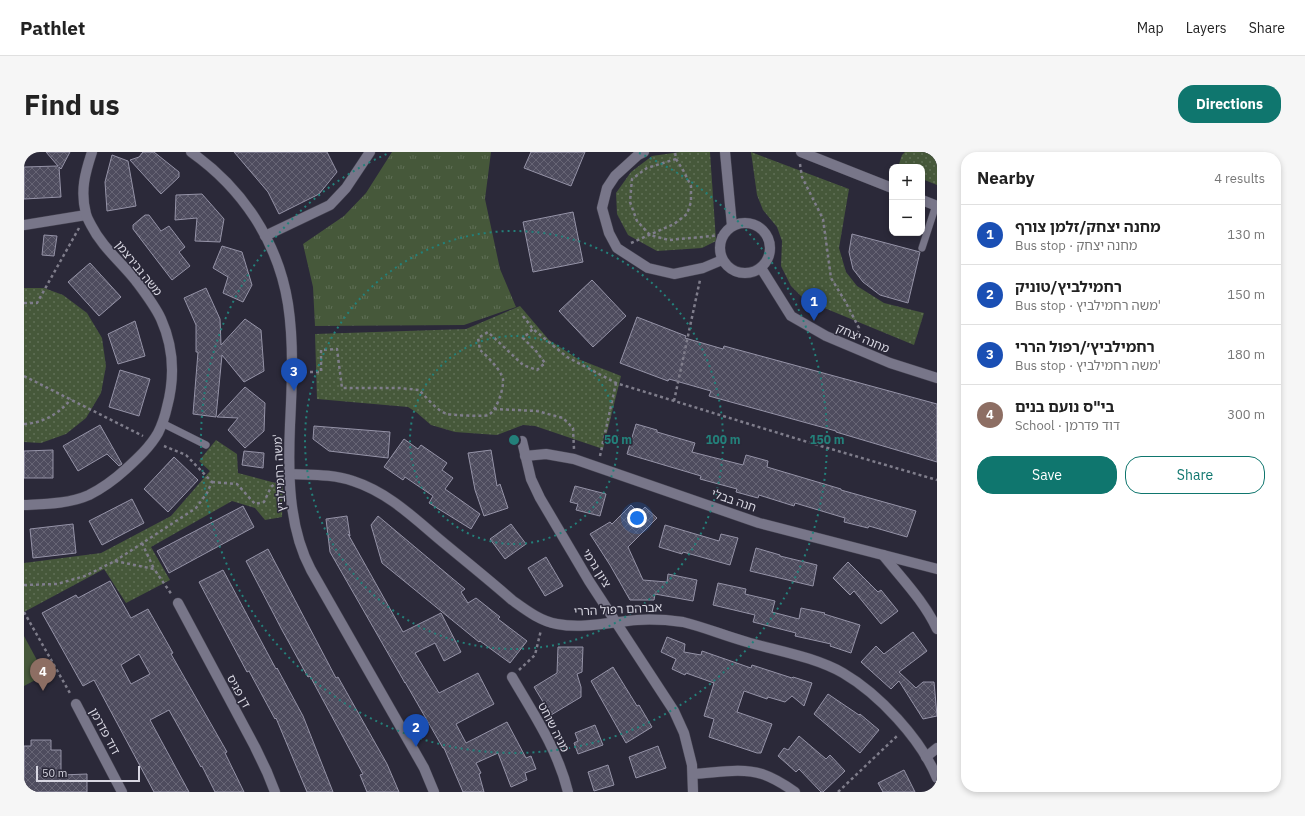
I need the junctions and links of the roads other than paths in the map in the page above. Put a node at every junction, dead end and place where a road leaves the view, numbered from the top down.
1 (92, 152) edge
2 (191, 152) edge
3 (370, 152) edge
4 (644, 152) edge
5 (725, 155) edge
6 (800, 155) edge
7 (889, 187) edge
8 (925, 201) edge
9 (937, 206) edge
10 (86, 215) junction
11 (24, 225) edge
12 (732, 226) junction
13 (265, 236) junction
14 (922, 248) dead end
15 (722, 260) junction
16 (761, 268) junction
17 (937, 378) edge
18 (162, 424) junction
19 (522, 441) dead end
20 (206, 445) dead end
21 (525, 456) junction
22 (290, 474) junction
23 (24, 505) edge
24 (883, 555) junction
25 (937, 569) edge
26 (178, 603) road end
27 (616, 622) junction
28 (937, 629) edge
29 (512, 677) road end
30 (76, 704) road end
31 (937, 748) edge
32 (926, 757) junction
33 (693, 774) junction
34 (937, 778) edge
35 (122, 792) edge
36 (275, 792) edge
37 (434, 792) edge
38 (568, 792) edge
39 (694, 792) edge
40 (795, 792) edge

1 - 10 street, משה גבירצמן
2 - 13 street, משה רחמילביץ'
3 - 13 street
4 - 15 street
5 - 12 street
6 - 7 street
8 - 9 street
9 - 14 lane
10 - 11 street
10 - 18 street, משה גבירצמן
12 - 15 street
12 - 16 street
13 - 22 street, משה רחמילביץ'
15 - 16 street
16 - 17 street, מחנה יצחק
18 - 20 lane
18 - 23 street, משה גבירצמן
19 - 21 street, ציון גרמי
21 - 24 street, חנה בבלי
21 - 27 street, ציון גרמי
22 - 27 street, אברהם רפול הררי
22 - 37 street, משה רחמילביץ'
24 - 25 street, חנה בבלי
24 - 28 street
26 - 36 street, דן פגיס
27 - 32 street, אברהם רפול הררי
27 - 33 street, ציון גרמי
29 - 38 street, מניה שוחט
30 - 35 street, דוד פדרמן
31 - 32 street
32 - 34 street, אברהם רפול הררי
33 - 39 street, ציון גרמי
33 - 40 street

